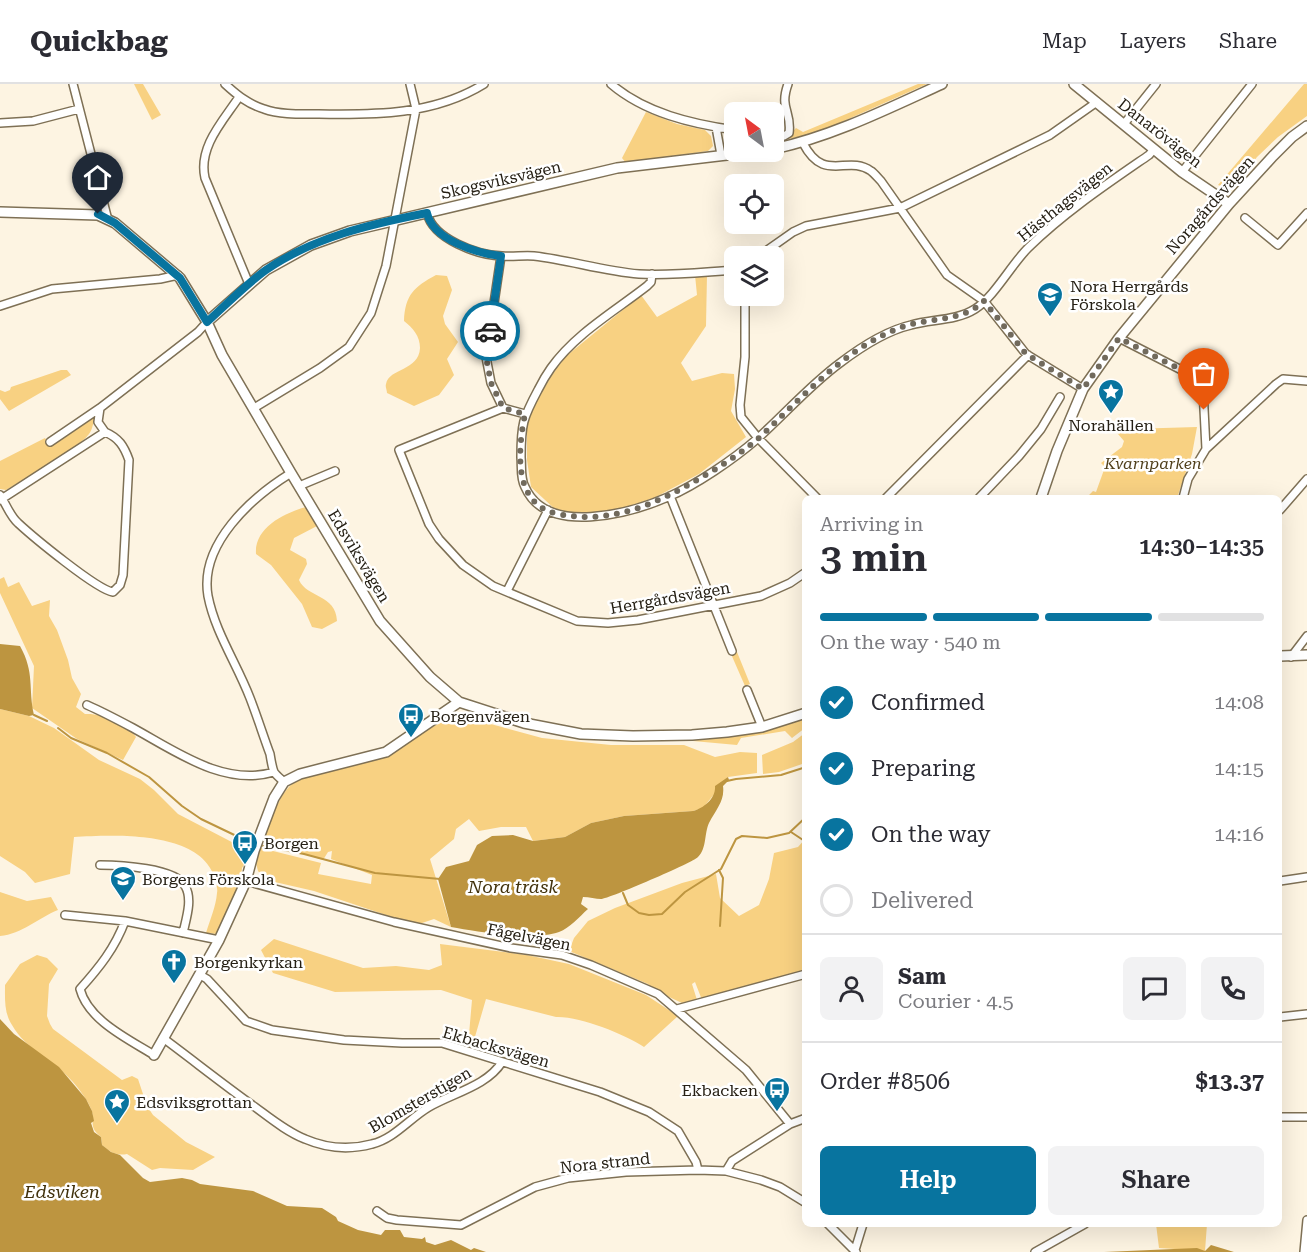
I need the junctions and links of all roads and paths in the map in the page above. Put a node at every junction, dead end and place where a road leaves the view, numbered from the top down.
1 (73, 84) edge
2 (225, 84) edge
3 (410, 84) edge
4 (484, 84) edge
5 (611, 84) edge
6 (788, 84) edge
7 (942, 84) edge
8 (1074, 84) edge
9 (1156, 84) edge
10 (1252, 84) edge
11 (239, 97) junction
12 (784, 102) edge
13 (1097, 102) junction
14 (784, 107) edge
15 (79, 109) junction
16 (416, 110) junction
17 (0, 123) edge
18 (1124, 124) junction
19 (1307, 126) edge
20 (716, 127) junction
21 (724, 128) edge
22 (784, 136) edge
23 (803, 143) junction
24 (784, 147) edge
25 (1154, 149) junction
26 (721, 155) junction
27 (724, 155) edge
28 (1182, 172) junction
29 (1229, 204) junction
30 (900, 208) junction
31 (0, 212) edge
32 (427, 213) junction
33 (1307, 213) edge
34 (1245, 218) dead end
35 (396, 219) junction
36 (108, 220) junction
37 (773, 246) edge
38 (501, 256) junction
39 (724, 271) edge
40 (652, 274) junction
41 (178, 275) junction
42 (249, 284) junction
43 (984, 301) junction
44 (0, 306) edge
45 (745, 306) edge
46 (207, 322) junction
47 (1119, 338) junction
48 (1028, 356) junction
49 (1307, 381) edge
50 (1083, 389) junction
51 (1060, 397) dead end
52 (100, 408) junction
53 (254, 408) junction
54 (503, 408) junction
55 (525, 414) junction
56 (105, 432) junction
57 (758, 438) junction
58 (50, 442) dead end
59 (1206, 449) junction
60 (335, 471) dead end
61 (291, 473) junction
62 (1306, 481) edge
63 (299, 486) junction
64 (814, 495) edge
65 (889, 495) edge
66 (982, 495) edge
67 (1042, 495) edge
68 (1184, 495) edge
69 (670, 496) junction
70 (1, 498) edge
71 (1282, 508) edge
72 (548, 510) junction
73 (802, 575) edge
74 (507, 591) junction
75 (713, 605) junction
76 (1307, 636) edge
77 (732, 651) dead end
78 (1307, 655) edge
79 (1282, 656) edge
80 (1291, 657) junction
81 (747, 690) dead end
82 (459, 702) junction
83 (87, 705) dead end
84 (802, 714) edge
85 (762, 727) junction
86 (274, 772) junction
87 (284, 782) junction
88 (100, 865) dead end
89 (1307, 877) edge
90 (246, 881) junction
91 (1282, 881) edge
92 (65, 915) dead end
93 (125, 921) junction
94 (183, 933) junction
95 (219, 940) junction
96 (200, 975) junction
97 (802, 975) edge
98 (676, 1010) junction
99 (1307, 1014) edge
100 (1282, 1017) edge
101 (163, 1038) junction
102 (154, 1055) joint
103 (502, 1062) junction
104 (1307, 1117) edge
105 (1282, 1118) edge
106 (802, 1120) edge
107 (790, 1124) junction
108 (698, 1170) junction
109 (726, 1171) junction
110 (802, 1201) edge
111 (377, 1211) dead end
112 (1307, 1220) edge
113 (831, 1227) edge
114 (861, 1227) edge
115 (1080, 1227) edge
116 (855, 1251) edge
117 (1035, 1252) edge
118 (1304, 1252) edge

1 - 15 street
2 - 11 street
3 - 16 street
4 - 16 street
5 - 20 street
6 - 12 street
7 - 23 street
8 - 13 street, Danarövägen
9 - 18 street
10 - 28 street
11 - 16 street
11 - 42 street
13 - 18 street, Danarövägen
13 - 30 street
14 - 22 street
15 - 17 street
15 - 36 street
16 - 35 street
18 - 25 street, Danarövägen
19 - 29 street, Noragårdsvägen
20 - 21 street
20 - 26 street
23 - 24 street
23 - 30 street
25 - 28 street, Danarövägen
25 - 43 street, Hästhagsvägen
26 - 27 street, Skogsviksvägen
26 - 32 street, Skogsviksvägen
28 - 29 street, Danarövägen
29 - 47 street, Noragårdsvägen
30 - 37 street
30 - 43 street
31 - 36 street, Edsviksvägen
32 - 35 street, Skogsviksvägen
32 - 38 street
33 - 34 street
35 - 42 street, Skogsviksvägen
35 - 53 street
36 - 41 street, Edsviksvägen
38 - 40 street
38 - 54 street
39 - 40 street
40 - 55 street
41 - 44 street
41 - 46 street, Edsviksvägen
42 - 46 street, Skogsviksvägen
43 - 48 street
43 - 57 street, Hästhagsvägen
45 - 57 street
46 - 52 street, Skogsviksvägen
46 - 53 street, Edsviksvägen
47 - 50 street, Noragårdsvägen
47 - 59 street
48 - 50 street
48 - 65 street
49 - 59 street
50 - 67 street, Noragårdsvägen
51 - 66 street
52 - 56 street
52 - 58 street, Skogsviksvägen
53 - 61 street, Edsviksvägen
54 - 55 street
54 - 74 street, Herrgårdsvägen
55 - 72 street
56 - 70 street
56 - 70 street
57 - 64 street
57 - 69 street, Hästhagsvägen
59 - 68 street
60 - 63 street
61 - 63 street, Edsviksvägen
61 - 86 street
62 - 71 street
63 - 82 street, Edsviksvägen
69 - 72 street, Hästhagsvägen
69 - 75 street
72 - 74 street
73 - 75 street, Herrgårdsvägen
74 - 75 street, Herrgårdsvägen
75 - 77 street
76 - 80 street
78 - 80 street
79 - 80 street
81 - 85 street
82 - 85 street, Edsviksvägen
82 - 87 street
83 - 86 street
84 - 85 street, Edsviksvägen
86 - 87 street
87 - 90 street
88 - 94 street
89 - 91 street
90 - 95 street
90 - 98 street, Fågelvägen
92 - 93 street
93 - 94 street
93 - 102 street
94 - 95 street
95 - 96 street
96 - 101 street
96 - 103 street, Ekbacksvägen
97 - 98 street
98 - 107 street, Fågelvägen
99 - 100 street
101 - 102 street
101 - 103 street, Blomsterstigen
103 - 108 street, Ekbacksvägen
104 - 105 street
106 - 107 street
107 - 109 street
108 - 109 street, Nora strand
108 - 111 street, Nora strand
109 - 110 street, Nora strand
112 - 118 street
113 - 116 street
114 - 116 street
115 - 117 street

